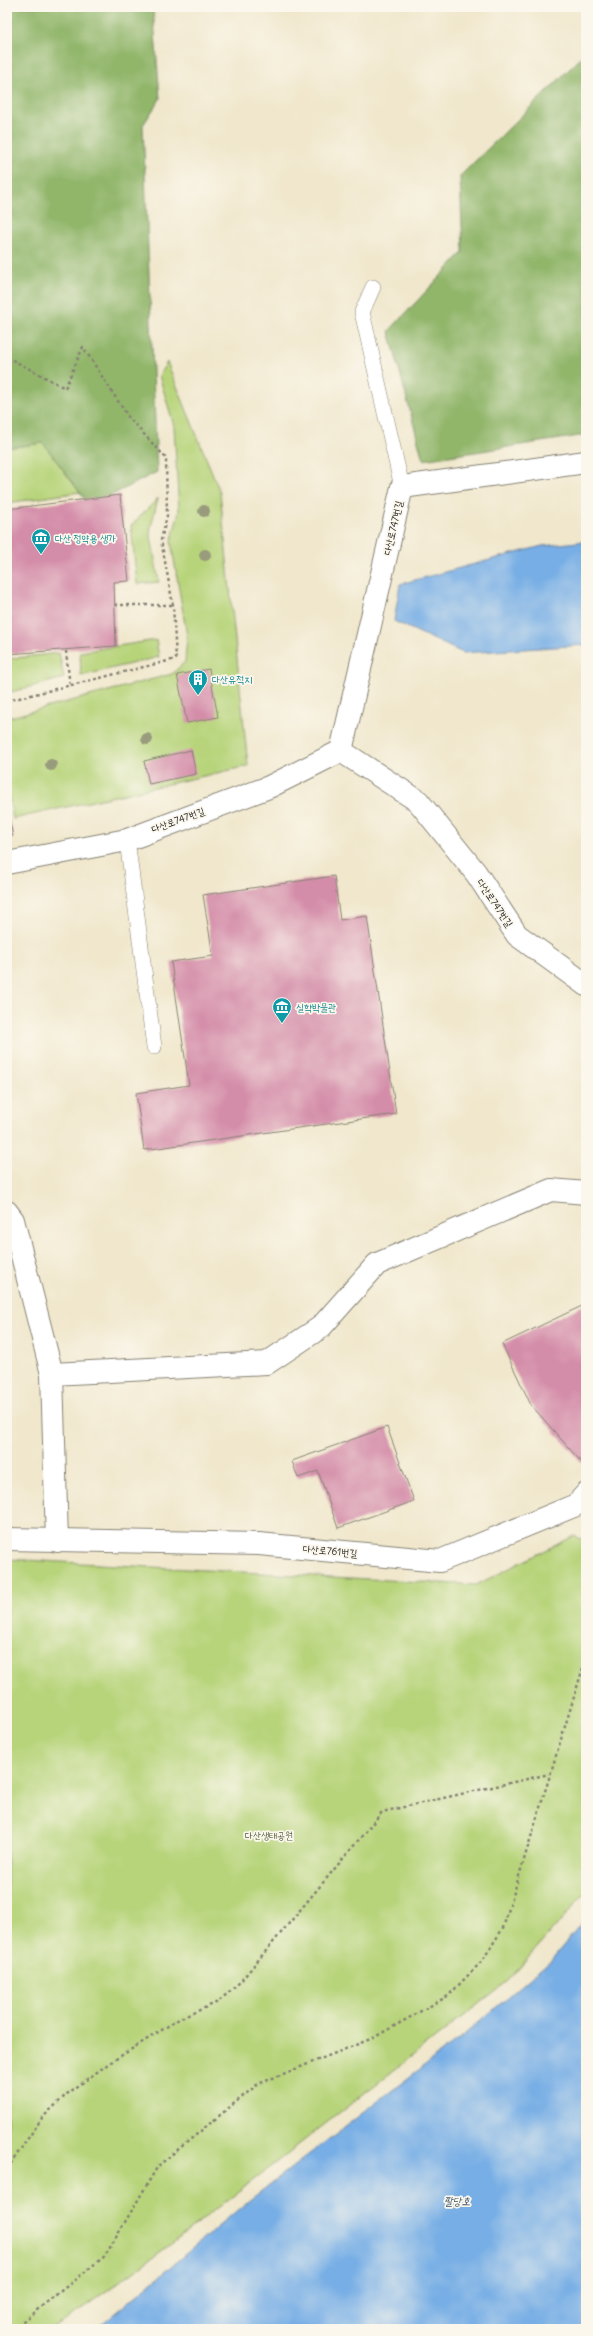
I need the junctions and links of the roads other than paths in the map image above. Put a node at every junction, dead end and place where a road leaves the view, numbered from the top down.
1 (373, 287) dead end
2 (586, 462) edge
3 (402, 487) junction
4 (341, 751) junction
5 (127, 840) junction
6 (7, 863) edge
7 (586, 985) edge
8 (154, 1046) dead end
9 (586, 1192) edge
10 (7, 1212) edge
11 (52, 1374) junction
12 (586, 1494) edge
13 (7, 1539) edge
14 (57, 1540) junction

1 - 3 lane
2 - 3 street, 다산로747번길
3 - 4 street, 다산로747번길
4 - 5 street, 다산로747번길
4 - 7 street, 다산로747번길
5 - 6 street, 다산로747번길
5 - 8 lane
9 - 11 street
10 - 11 street
11 - 14 street
12 - 14 street, 다산로761번길
13 - 14 street, 다산로761번길

